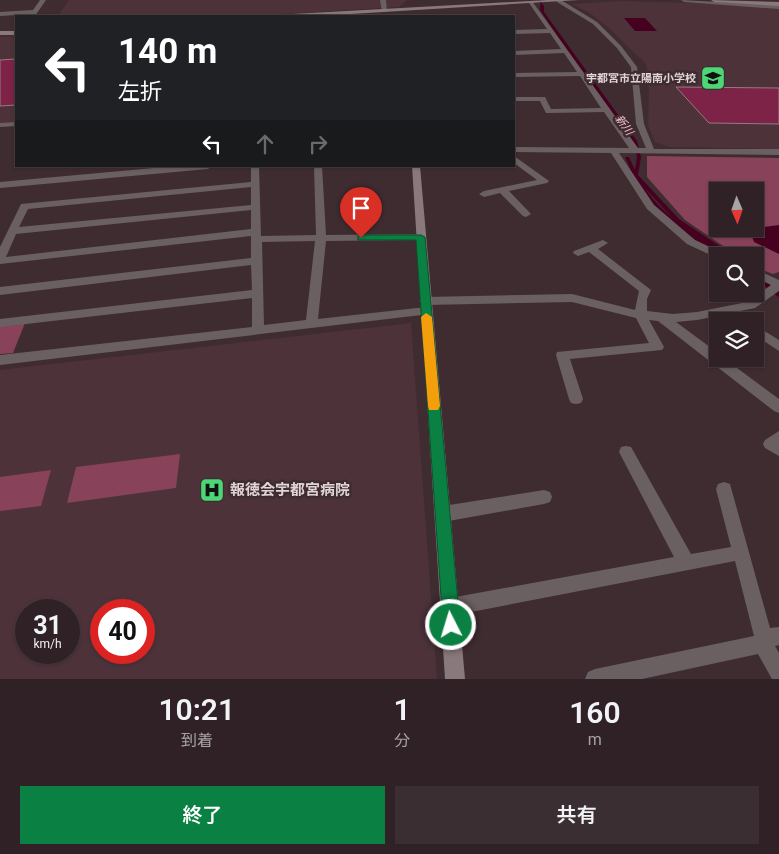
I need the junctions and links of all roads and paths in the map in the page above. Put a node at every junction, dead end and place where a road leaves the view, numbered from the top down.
1 (43, 0) edge
2 (383, 0) edge
3 (413, 0) edge
4 (576, 0) edge
5 (684, 0) edge
6 (714, 0) edge
7 (746, 0) edge
8 (545, 1) edge
9 (559, 1) edge
10 (532, 3) junction
11 (779, 4) edge
12 (385, 11) junction
13 (404, 13) edge
14 (0, 14) edge
15 (33, 14) edge
16 (311, 15) edge
17 (552, 31) junction
18 (15, 32) edge
19 (515, 32) edge
20 (0, 34) edge
21 (566, 51) junction
22 (515, 53) edge
23 (582, 74) junction
24 (515, 75) edge
25 (515, 99) edge
26 (607, 110) junction
27 (15, 124) edge
28 (0, 125) edge
29 (515, 150) edge
30 (651, 151) junction
31 (614, 152) junction
32 (636, 152) junction
33 (779, 152) edge
34 (515, 160) edge
35 (197, 167) edge
36 (255, 167) edge
37 (318, 167) edge
38 (416, 167) edge
39 (255, 184) junction
40 (0, 185) edge
41 (502, 190) junction
42 (484, 194) dead end
43 (256, 207) junction
44 (526, 214) dead end
45 (13, 231) junction
46 (256, 235) junction
47 (421, 237) junction
48 (321, 238) junction
49 (603, 243) dead end
50 (590, 248) junction
51 (709, 251) edge
52 (578, 253) dead end
53 (0, 259) edge
54 (257, 261) junction
55 (764, 276) edge
56 (779, 284) edge
57 (0, 291) edge
58 (258, 293) junction
59 (425, 306) junction
60 (728, 309) junction
61 (732, 312) edge
62 (640, 315) junction
63 (658, 315) junction
64 (0, 323) edge
65 (312, 323) junction
66 (258, 329) junction
67 (764, 335) edge
68 (779, 346) edge
69 (0, 360) edge
70 (576, 398) dead end
71 (779, 407) edge
72 (779, 437) edge
73 (779, 450) edge
74 (626, 452) dead end
75 (724, 489) dead end
76 (544, 497) dead end
77 (443, 514) junction
78 (729, 555) dead end
79 (686, 562) junction
80 (450, 607) junction
81 (769, 640) edge
82 (779, 672) edge
83 (456, 679) edge
84 (595, 679) edge

1 - 15 street
2 - 12 street
3 - 13 street
4 - 9 street
5 - 11 street
6 - 11 street
7 - 11 street
8 - 9 street
8 - 10 street
9 - 30 street
10 - 13 street
10 - 17 street
12 - 13 street
12 - 16 street
14 - 15 street
17 - 19 street
17 - 21 street
18 - 20 street
21 - 22 street
21 - 23 street
23 - 24 street
23 - 26 street
25 - 26 street
26 - 32 street
27 - 28 street
29 - 31 street
30 - 32 street
30 - 33 street
31 - 32 street
31 - 51 street
34 - 41 street
35 - 40 street
36 - 39 street
37 - 48 street
38 - 47 street
39 - 43 street
39 - 45 street
41 - 42 street
41 - 44 street
43 - 45 street
43 - 46 street
45 - 53 street
46 - 48 street
46 - 53 street
46 - 54 street
47 - 48 street
47 - 59 street
48 - 65 street
49 - 50 street
50 - 52 street
50 - 62 street
54 - 57 street
54 - 58 street
55 - 56 street
56 - 60 street
58 - 64 street
58 - 66 street
59 - 62 street
59 - 65 street
59 - 77 street
60 - 61 street
60 - 63 street
62 - 63 street
62 - 70 street
63 - 71 street
65 - 66 street
66 - 69 street
67 - 68 street
72 - 73 street
74 - 79 street
75 - 81 street
76 - 77 street
77 - 80 street
78 - 79 street
79 - 80 street
80 - 83 street
81 - 82 street
81 - 84 street

